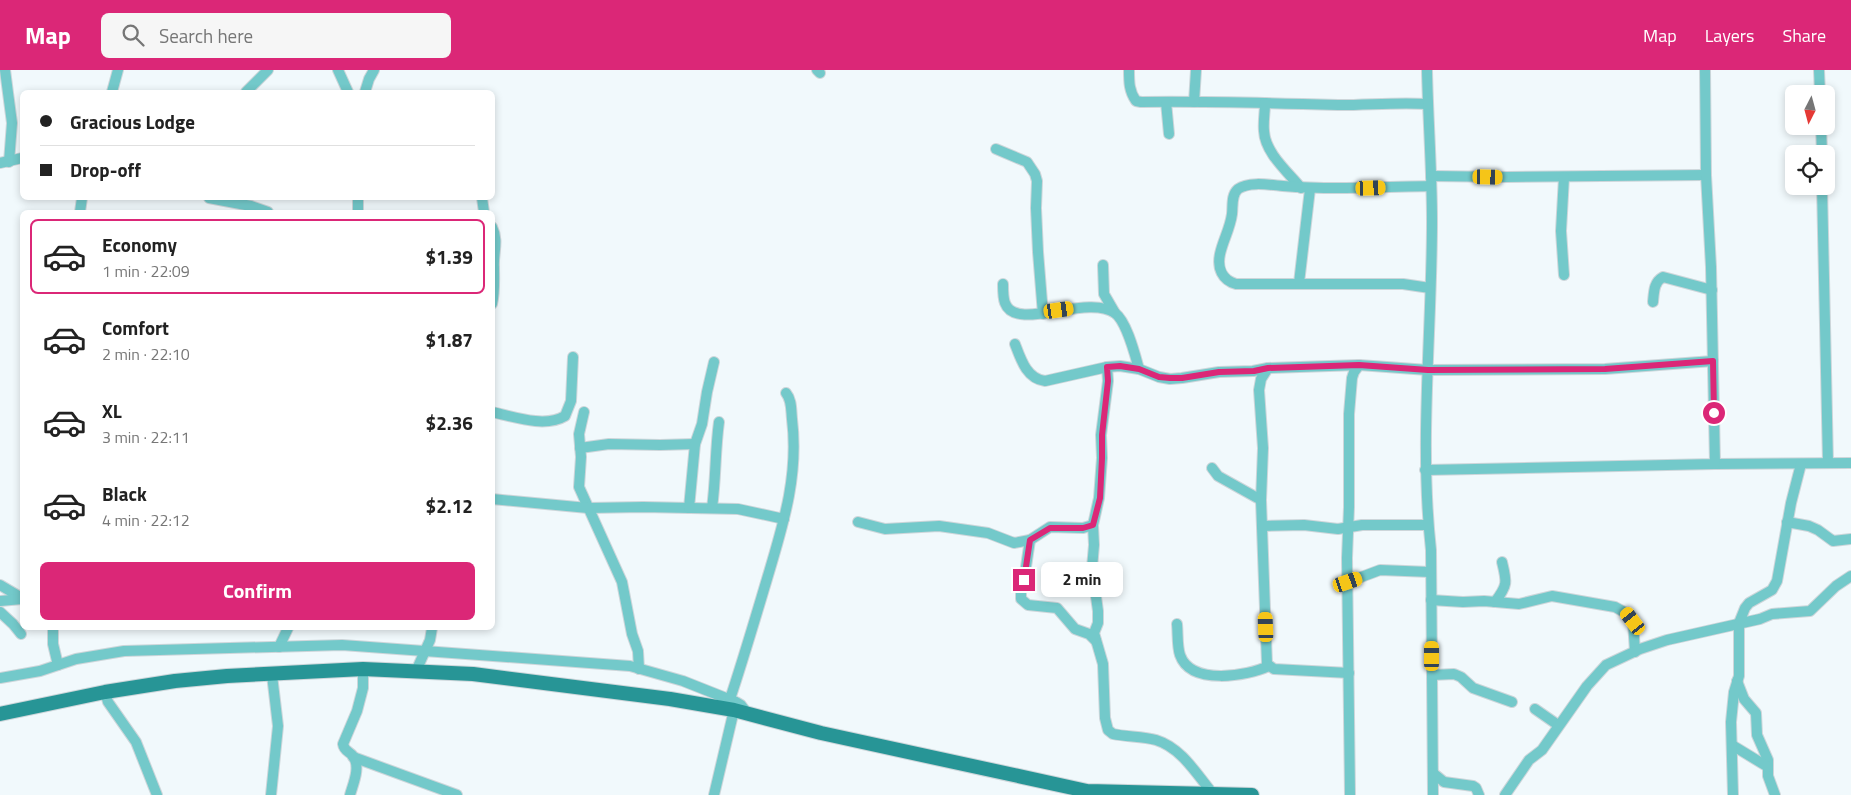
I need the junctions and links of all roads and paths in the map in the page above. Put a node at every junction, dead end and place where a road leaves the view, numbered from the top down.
1 (5, 70) edge
2 (118, 70) edge
3 (268, 70) edge
4 (338, 70) edge
5 (374, 70) edge
6 (1129, 70) edge
7 (1196, 70) edge
8 (1427, 70) edge
9 (1705, 70) edge
10 (1819, 70) edge
11 (1820, 85) edge
12 (113, 90) edge
13 (248, 90) edge
14 (347, 90) edge
15 (366, 90) edge
16 (0, 102) edge
17 (1166, 102) junction
18 (1194, 102) junction
19 (1265, 103) junction
20 (1428, 104) junction
21 (11, 106) junction
22 (1169, 134) dead end
23 (996, 149) dead end
24 (20, 158) edge
25 (4, 162) edge
26 (1706, 175) junction
27 (1564, 177) junction
28 (1431, 181) junction
29 (1306, 188) junction
30 (1822, 195) edge
31 (220, 200) edge
32 (262, 210) edge
33 (495, 239) edge
34 (495, 256) edge
35 (1103, 266) dead end
36 (1564, 275) dead end
37 (1299, 283) junction
38 (1003, 284) dead end
39 (1430, 288) junction
40 (1712, 290) junction
41 (1653, 302) dead end
42 (1115, 313) junction
43 (1043, 314) junction
44 (1015, 344) dead end
45 (573, 357) dead end
46 (1713, 361) junction
47 (714, 362) dead end
48 (1359, 365) junction
49 (1107, 367) junction
50 (1268, 368) junction
51 (1139, 369) junction
52 (1428, 370) junction
53 (786, 393) dead end
54 (584, 412) dead end
55 (495, 413) edge
56 (719, 422) dead end
57 (695, 444) junction
58 (580, 448) junction
59 (1828, 463) junction
60 (1851, 463) edge
61 (1715, 464) junction
62 (1801, 464) junction
63 (1212, 468) dead end
64 (1425, 470) junction
65 (495, 499) edge
66 (1261, 500) junction
67 (588, 508) junction
68 (689, 508) junction
69 (712, 508) junction
70 (784, 519) junction
71 (858, 522) dead end
72 (1787, 522) junction
73 (1093, 525) junction
74 (1428, 525) junction
75 (1262, 526) junction
76 (1348, 526) junction
77 (1030, 540) junction
78 (1851, 540) edge
79 (1502, 562) dead end
80 (1430, 572) junction
81 (1851, 576) edge
82 (1348, 582) junction
83 (0, 585) edge
84 (20, 598) edge
85 (20, 599) edge
86 (1431, 600) junction
87 (0, 601) edge
88 (1495, 602) junction
89 (0, 612) edge
90 (1739, 623) junction
91 (1177, 624) dead end
92 (56, 630) edge
93 (287, 630) edge
94 (431, 630) edge
95 (21, 634) dead end
96 (1096, 641) junction
97 (279, 647) junction
98 (425, 652) junction
99 (1635, 652) junction
100 (58, 665) junction
101 (1269, 666) junction
102 (363, 669) junction
103 (639, 669) junction
104 (416, 671) junction
105 (1349, 673) junction
106 (1432, 674) junction
107 (272, 675) junction
108 (0, 678) edge
109 (1737, 681) junction
110 (105, 692) junction
111 (1512, 702) dead end
112 (737, 707) junction
113 (1535, 709) dead end
114 (0, 714) edge
115 (1558, 725) junction
116 (1732, 745) junction
117 (353, 757) junction
118 (1768, 767) junction
119 (1433, 773) junction
120 (435, 791) edge
121 (1213, 794) edge
122 (157, 795) edge
123 (271, 795) edge
124 (350, 795) edge
125 (457, 795) edge
126 (714, 795) edge
127 (1252, 795) edge
128 (1350, 795) edge
129 (1433, 795) edge
130 (1478, 795) edge
131 (1506, 795) edge
132 (1733, 795) edge
133 (1775, 795) edge

1 - 21 street
2 - 12 street
3 - 13 street
4 - 14 street
5 - 15 street
6 - 17 street
7 - 18 street
8 - 20 street
9 - 26 street
10 - 11 street
16 - 21 street
17 - 18 street
17 - 22 street
18 - 19 street
19 - 20 street
19 - 29 street
20 - 28 street
21 - 25 street
23 - 43 street
24 - 25 street
26 - 27 street
26 - 40 street
27 - 28 street
27 - 36 street
28 - 29 street
28 - 39 street
29 - 37 street
29 - 37 street
30 - 59 street
31 - 32 street
33 - 34 street
35 - 42 street
37 - 39 street
38 - 43 street
39 - 52 street
40 - 41 street
40 - 46 street
42 - 43 street
42 - 51 street
44 - 49 street
45 - 55 street
46 - 52 street
46 - 61 street
47 - 57 street
48 - 50 street
48 - 52 street
48 - 76 street
49 - 51 street
49 - 73 street
50 - 51 street
50 - 66 street
52 - 64 street
53 - 70 street
54 - 58 street
56 - 69 street
57 - 58 street
57 - 68 street
58 - 67 street
59 - 60 street
59 - 62 street
61 - 62 street
61 - 64 street
62 - 72 street
63 - 66 street
64 - 74 street
65 - 67 street
66 - 75 street
67 - 68 street
67 - 103 street
68 - 69 street
69 - 70 street
70 - 112 street
71 - 77 street
72 - 78 street
72 - 90 street
73 - 77 street
73 - 96 street
74 - 76 street
74 - 80 street
75 - 76 street
75 - 101 street
76 - 82 street
77 - 96 street
79 - 88 street
80 - 82 street
80 - 86 street
81 - 90 street
82 - 105 street
83 - 84 street
85 - 87 street
86 - 88 street
86 - 106 street
88 - 99 street
89 - 95 street
90 - 99 street
90 - 109 street
91 - 101 street
92 - 100 street
93 - 97 street
94 - 98 street
96 - 121 street
97 - 98 street
97 - 100 street
98 - 103 street
98 - 104 street
99 - 115 street
100 - 108 street
101 - 105 street
102 - 104 main road
102 - 107 main road
102 - 117 street
103 - 112 street
104 - 112 main road
105 - 128 street
106 - 111 street
106 - 119 street
107 - 110 main road
107 - 123 street
109 - 116 street
109 - 118 street
110 - 114 main road
110 - 122 street
112 - 121 main road
112 - 126 street
113 - 115 street
115 - 131 street
116 - 118 street
116 - 132 street
117 - 120 street
117 - 124 street
118 - 133 street
119 - 129 street
119 - 130 street
120 - 125 street
121 - 127 main road

